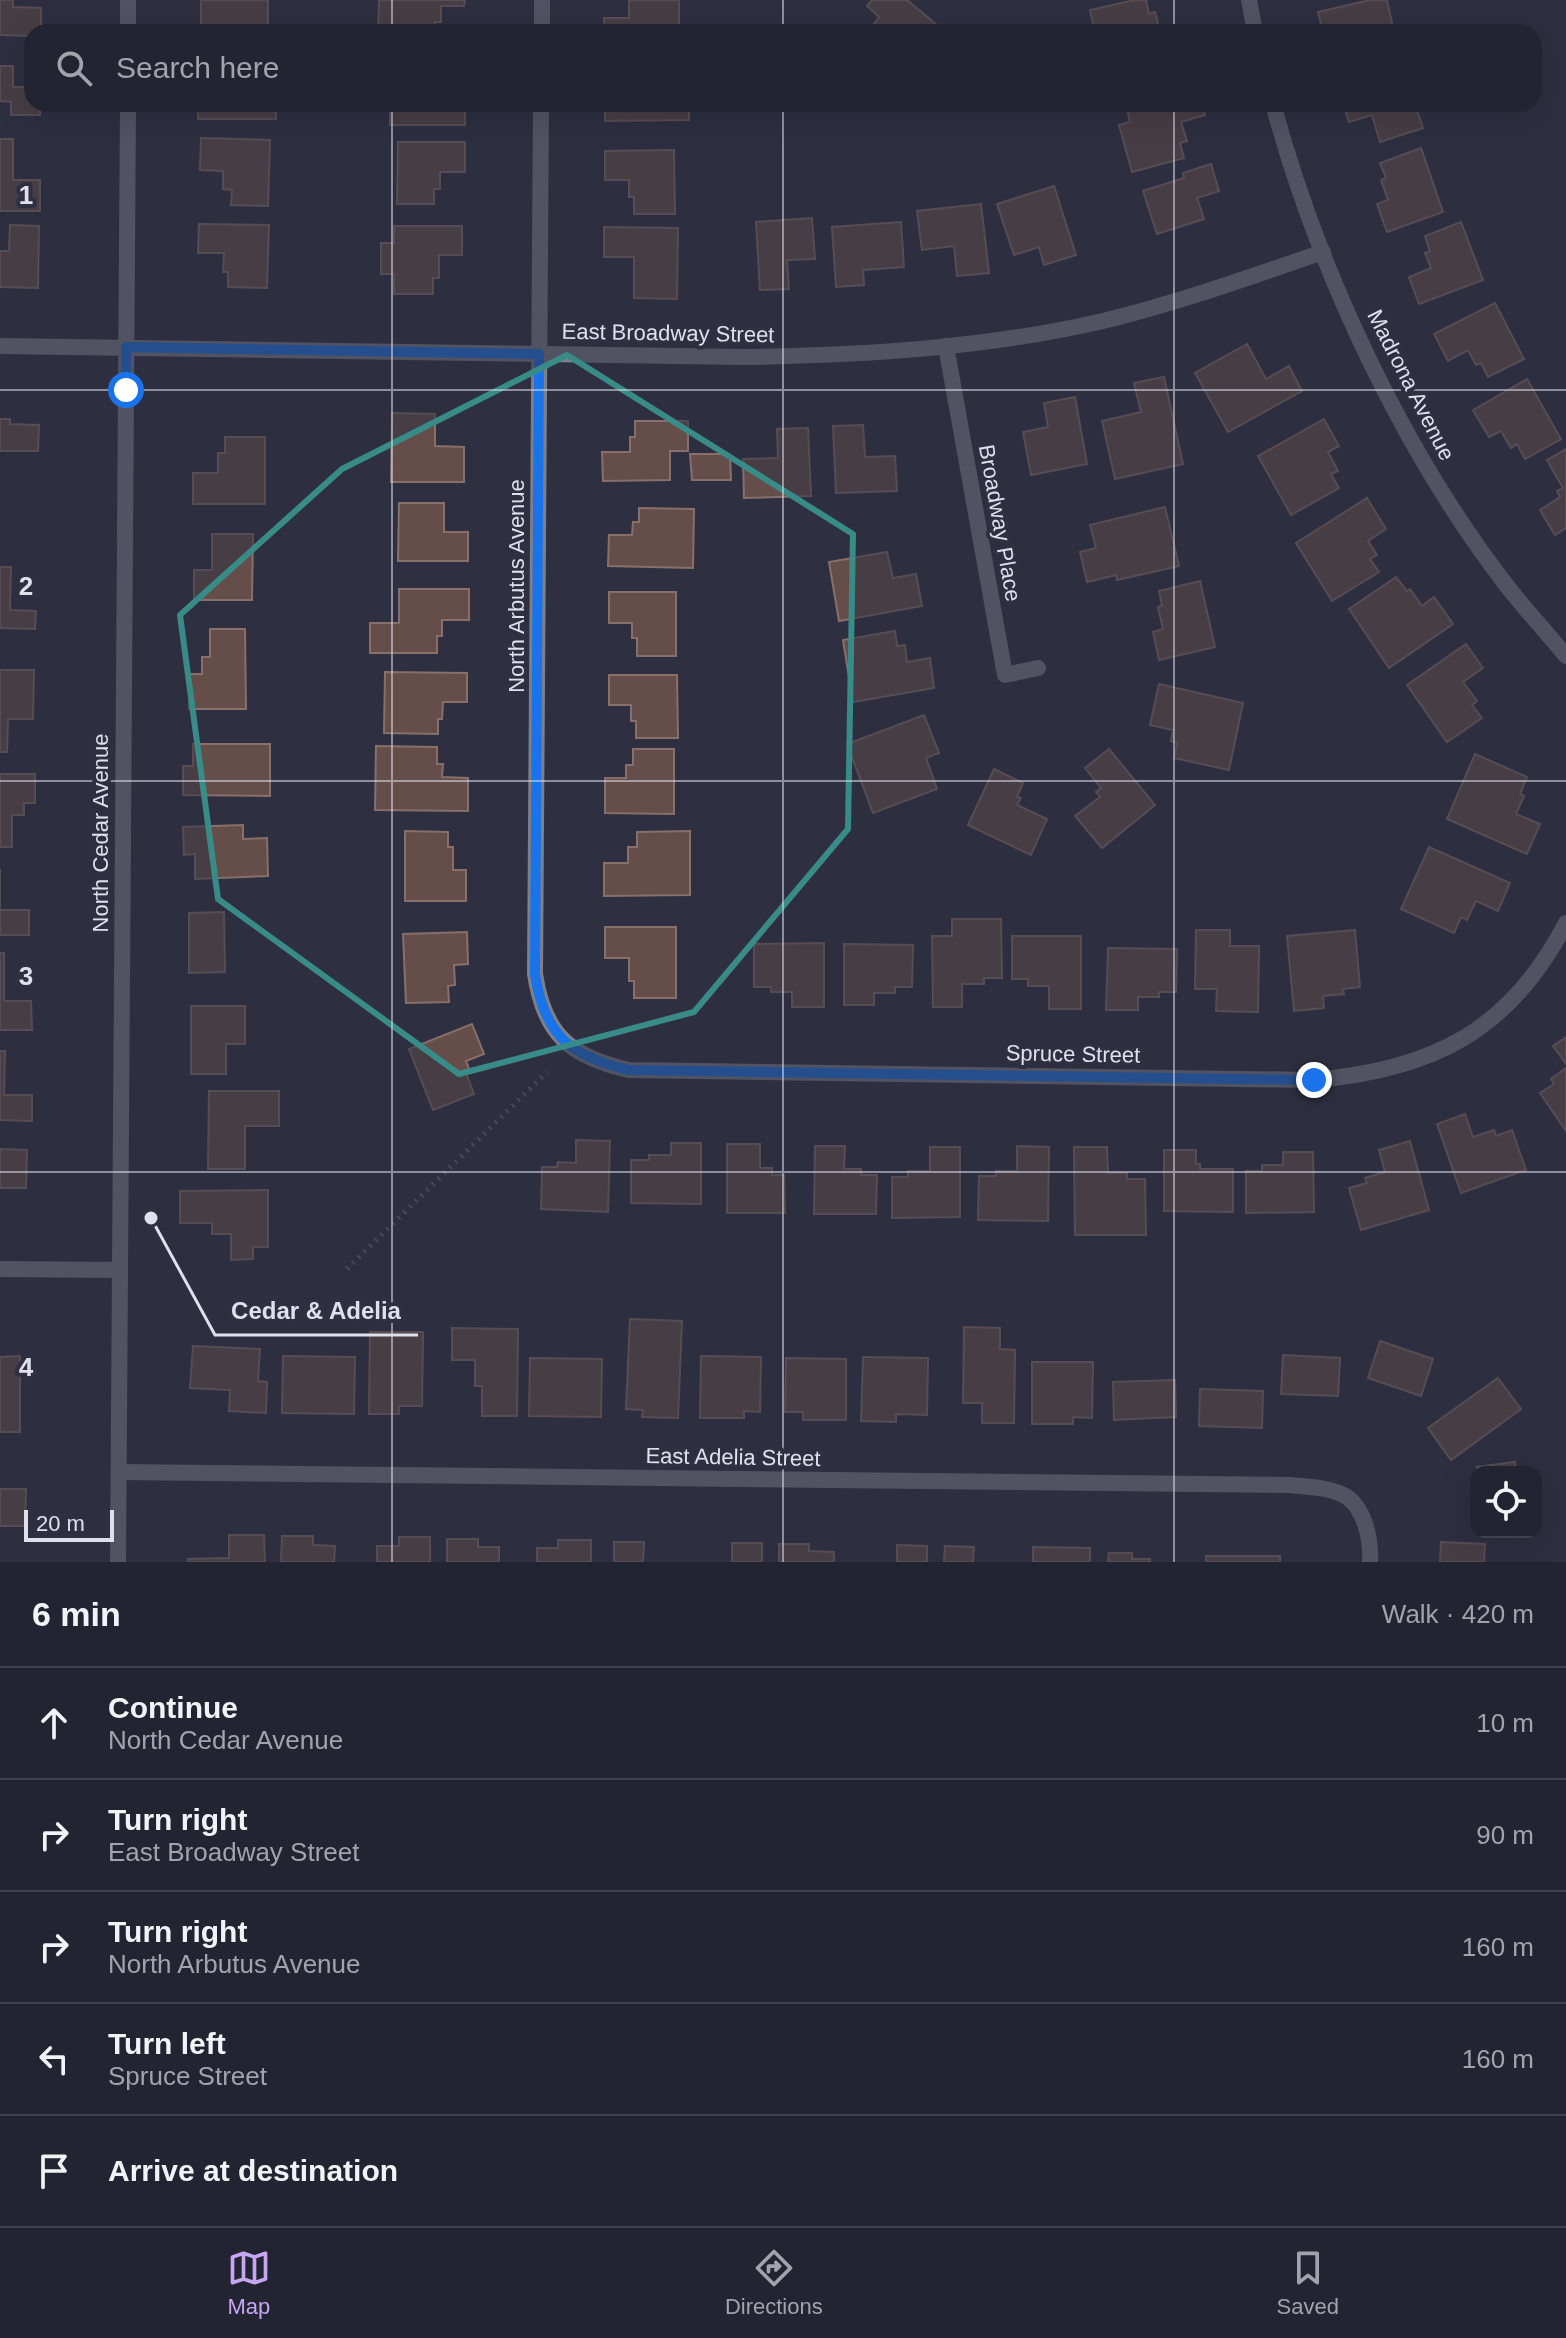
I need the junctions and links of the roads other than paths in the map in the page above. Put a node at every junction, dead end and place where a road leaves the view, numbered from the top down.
1 (128, 0) edge
2 (542, 0) edge
3 (1249, 0) edge
4 (128, 24) edge
5 (542, 24) edge
6 (1254, 24) edge
7 (128, 112) edge
8 (541, 112) edge
9 (1275, 112) edge
10 (1323, 252) junction
11 (0, 346) edge
12 (946, 346) junction
13 (126, 347) junction
14 (539, 354) junction
15 (1566, 656) edge
16 (1038, 668) dead end
17 (1566, 923) edge
18 (580, 1054) joint
19 (0, 1269) edge
20 (119, 1270) junction
21 (119, 1472) junction
22 (118, 1562) edge
23 (1370, 1562) edge

1 - 4 street
2 - 5 street
3 - 6 street
7 - 13 street, North Cedar Avenue
8 - 14 street, North Arbutus Avenue
9 - 10 street, Madrona Avenue
10 - 12 street, East Broadway Street
10 - 15 street, Madrona Avenue
11 - 13 street, East Broadway Street
12 - 14 street, East Broadway Street
12 - 16 street, Broadway Place
13 - 14 street, East Broadway Street
13 - 20 street, North Cedar Avenue
14 - 18 street, North Arbutus Avenue
17 - 18 street, Spruce Street
19 - 20 street
20 - 21 street, North Cedar Avenue
21 - 22 street, North Cedar Avenue
21 - 23 street, East Adelia Street

